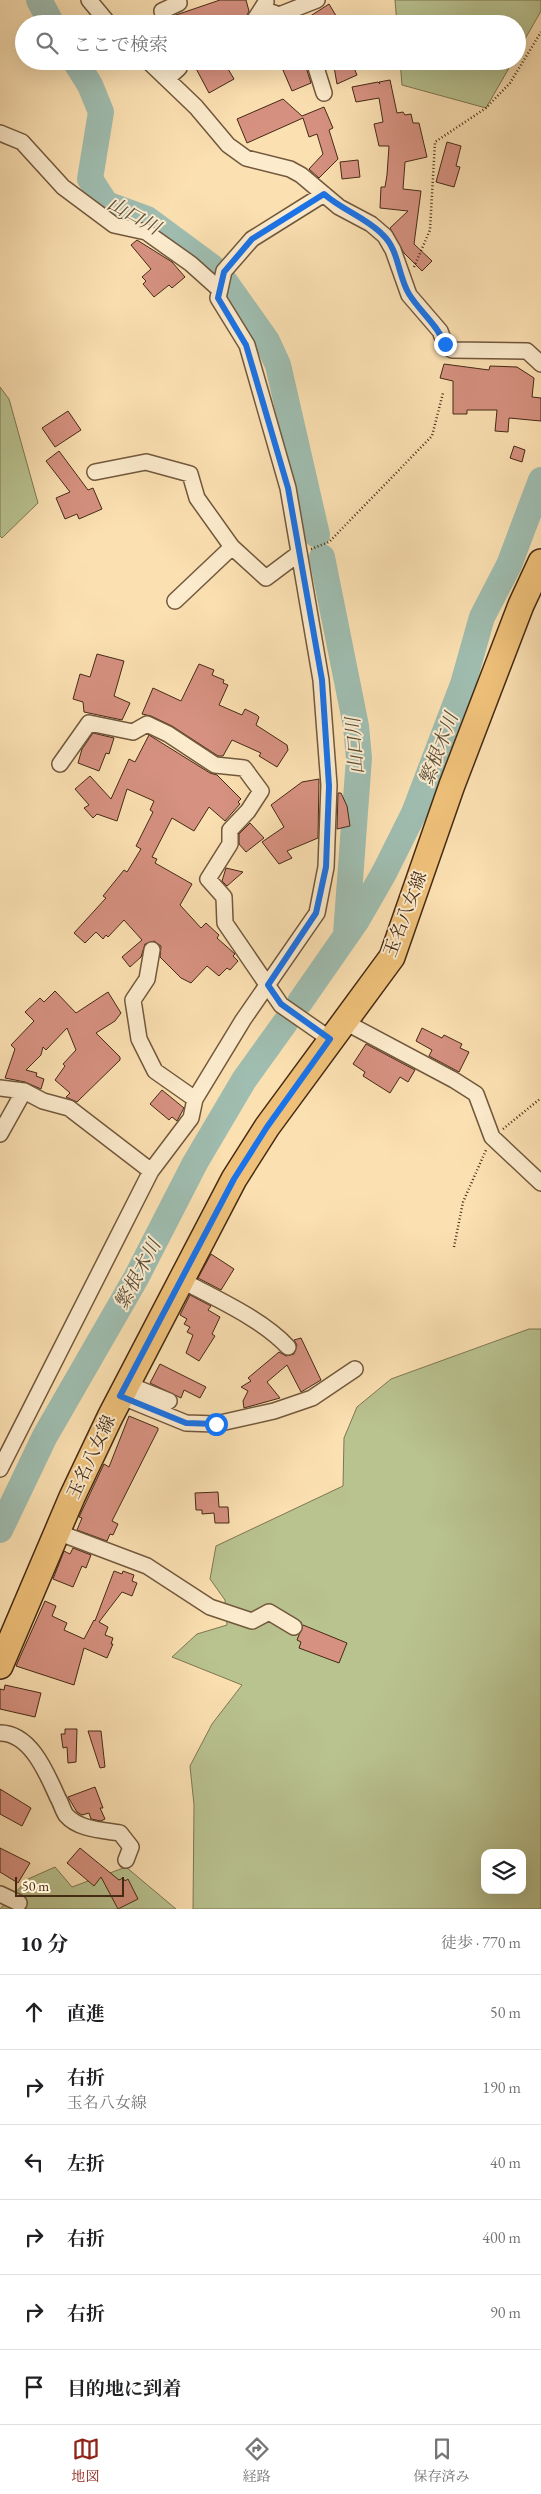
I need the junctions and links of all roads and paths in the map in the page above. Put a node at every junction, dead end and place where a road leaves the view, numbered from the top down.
1 (89, 0) edge
2 (317, 0) edge
3 (179, 4) dead end
4 (265, 5) edge
5 (102, 15) edge
6 (163, 15) edge
7 (276, 15) edge
8 (291, 15) edge
9 (541, 32) edge
10 (526, 56) edge
11 (158, 70) edge
12 (176, 70) edge
13 (317, 70) edge
14 (517, 70) edge
15 (167, 79) junction
16 (324, 93) dead end
17 (0, 132) edge
18 (324, 194) junction
19 (406, 287) junction
20 (220, 290) junction
21 (541, 364) edge
22 (443, 394) dead end
23 (95, 472) dead end
24 (232, 547) junction
25 (298, 554) junction
26 (541, 562) edge
27 (175, 601) dead end
28 (60, 764) dead end
29 (152, 950) dead end
30 (268, 985) junction
31 (337, 1030) junction
32 (0, 1088) edge
33 (24, 1091) junction
34 (541, 1098) edge
35 (195, 1099) junction
36 (0, 1134) edge
37 (492, 1137) junction
38 (151, 1172) junction
39 (541, 1183) edge
40 (454, 1247) dead end
41 (181, 1280) junction
42 (288, 1347) dead end
43 (355, 1369) dead end
44 (124, 1390) junction
45 (169, 1401) dead end
46 (0, 1469) edge
47 (57, 1532) junction
48 (294, 1627) dead end
49 (0, 1666) edge
50 (0, 1733) edge
51 (126, 1860) dead end
52 (0, 1894) edge
53 (19, 1903) dead end

1 - 5 street
2 - 8 street
3 - 6 street
4 - 7 street
9 - 10 path
11 - 15 street
12 - 15 street
13 - 16 street
14 - 19 path
15 - 18 street
17 - 20 street
18 - 19 street
18 - 20 street
19 - 21 street
20 - 25 street
22 - 25 path
23 - 24 street
24 - 25 street
24 - 27 street
25 - 30 street
26 - 31 main road, 玉名八女線
28 - 30 street
29 - 35 street
30 - 31 street
30 - 35 street
31 - 37 street
31 - 41 main road, 玉名八女線
32 - 33 street
33 - 36 street
33 - 38 street
34 - 37 path
35 - 38 street
37 - 39 street
37 - 40 path
38 - 46 street
41 - 42 street
41 - 44 main road, 玉名八女線
43 - 44 street
44 - 45 street
44 - 47 main road, 玉名八女線
47 - 48 street
47 - 49 main road, 玉名八女線
50 - 51 street
52 - 53 street

